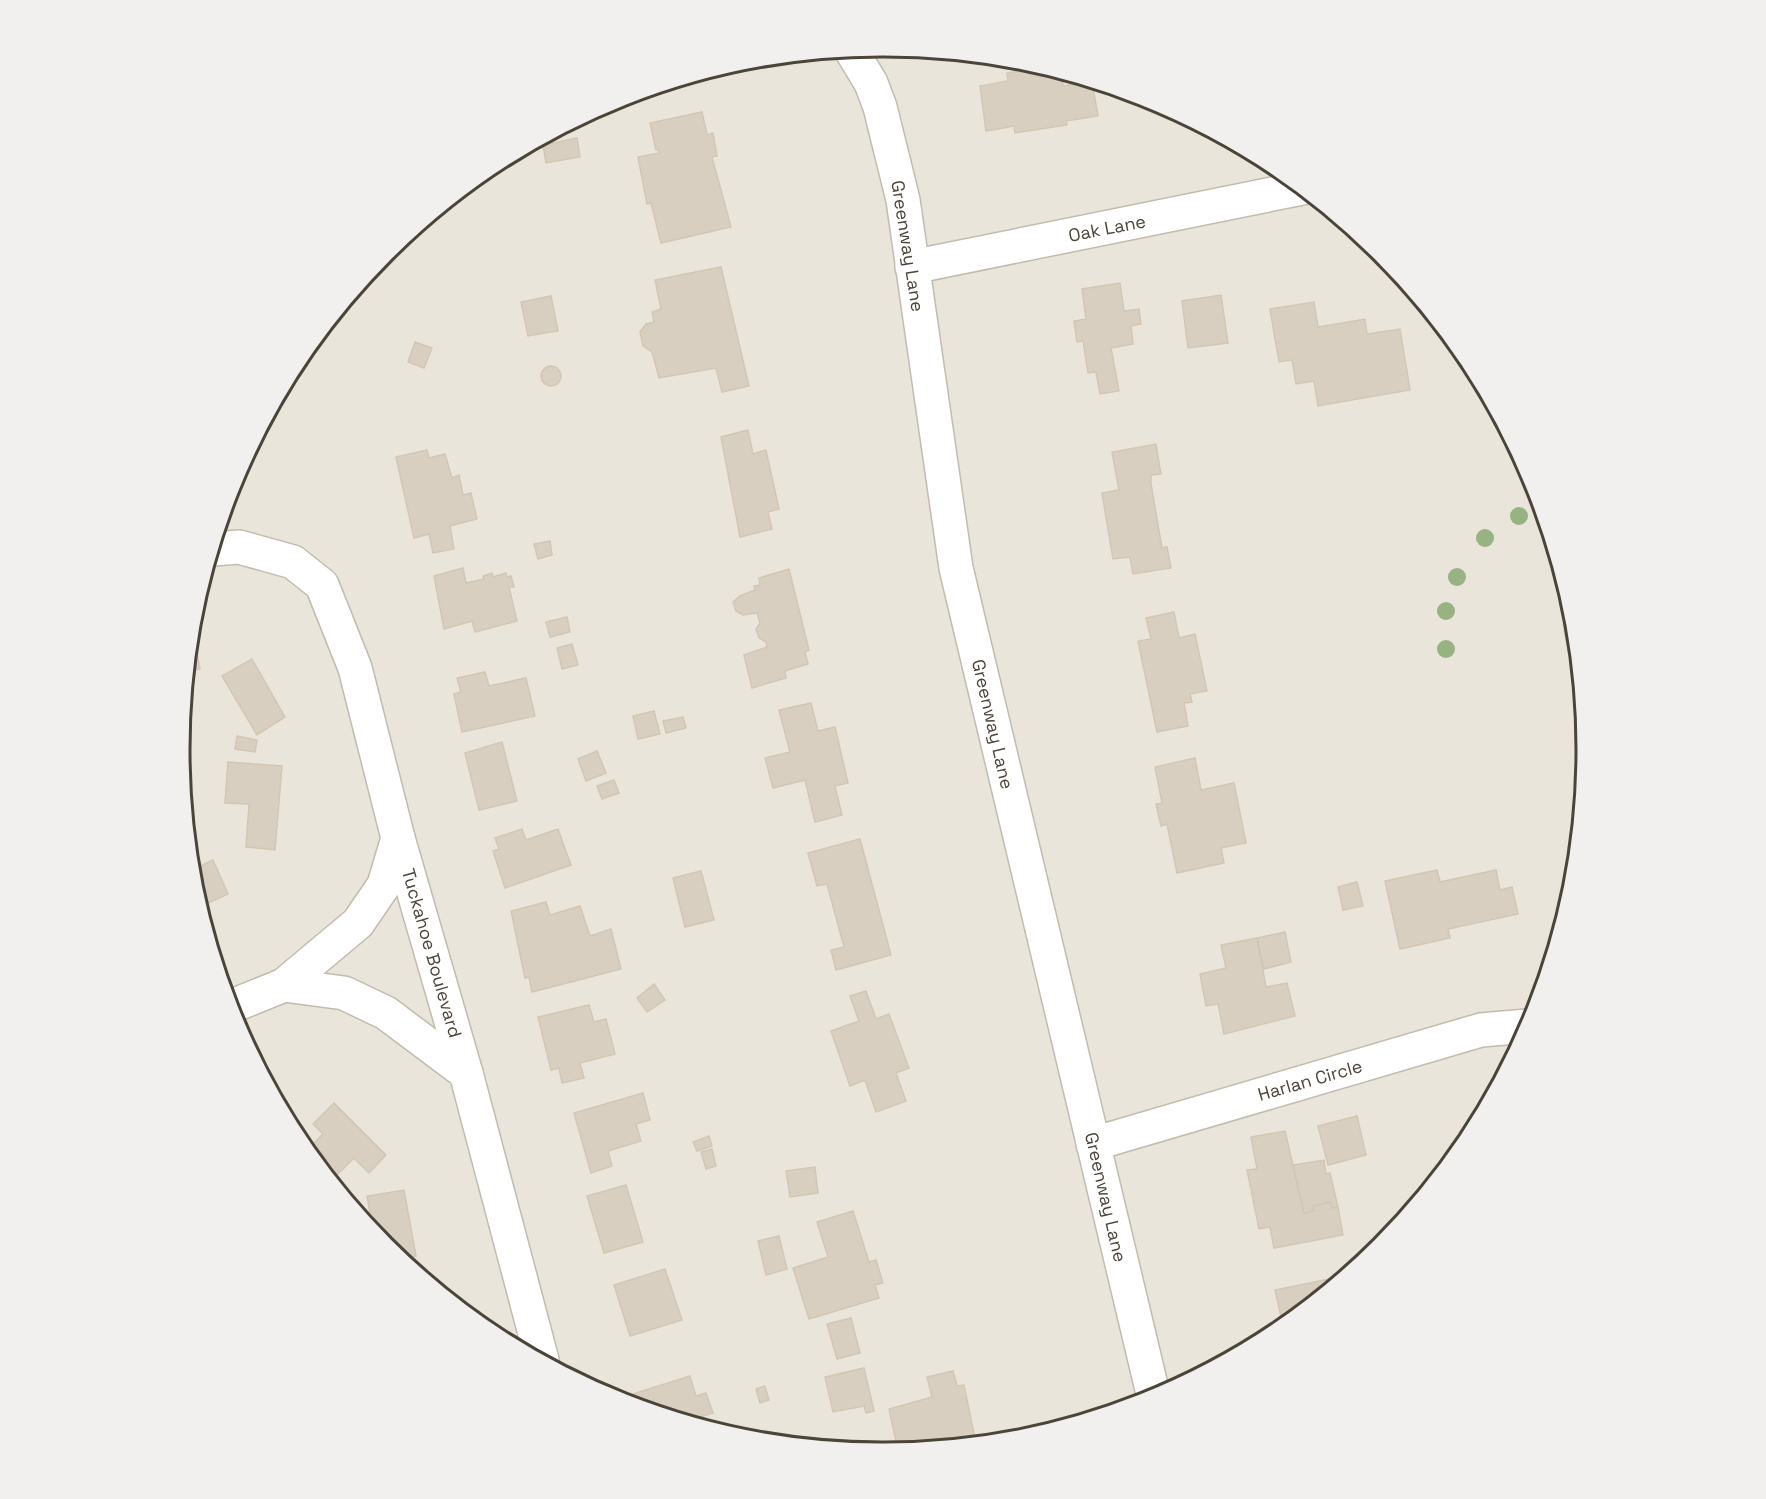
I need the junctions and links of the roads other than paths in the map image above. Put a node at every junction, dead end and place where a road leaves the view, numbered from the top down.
1 (856, 58) edge
2 (1291, 190) edge
3 (912, 267) junction
4 (221, 548) edge
5 (398, 838) junction
6 (284, 985) junction
7 (239, 1003) edge
8 (1517, 1027) edge
9 (466, 1073) junction
10 (1093, 1144) junction
11 (539, 1350) edge
12 (1151, 1387) edge

1 - 3 street, Greenway Lane
2 - 3 street, Oak Lane
3 - 10 street, Greenway Lane
4 - 5 street, Tuckahoe Boulevard
5 - 6 street
5 - 9 street, Tuckahoe Boulevard
6 - 7 street
6 - 9 street
8 - 10 street, Harlan Circle
9 - 11 street, Tuckahoe Boulevard
10 - 12 street, Greenway Lane

